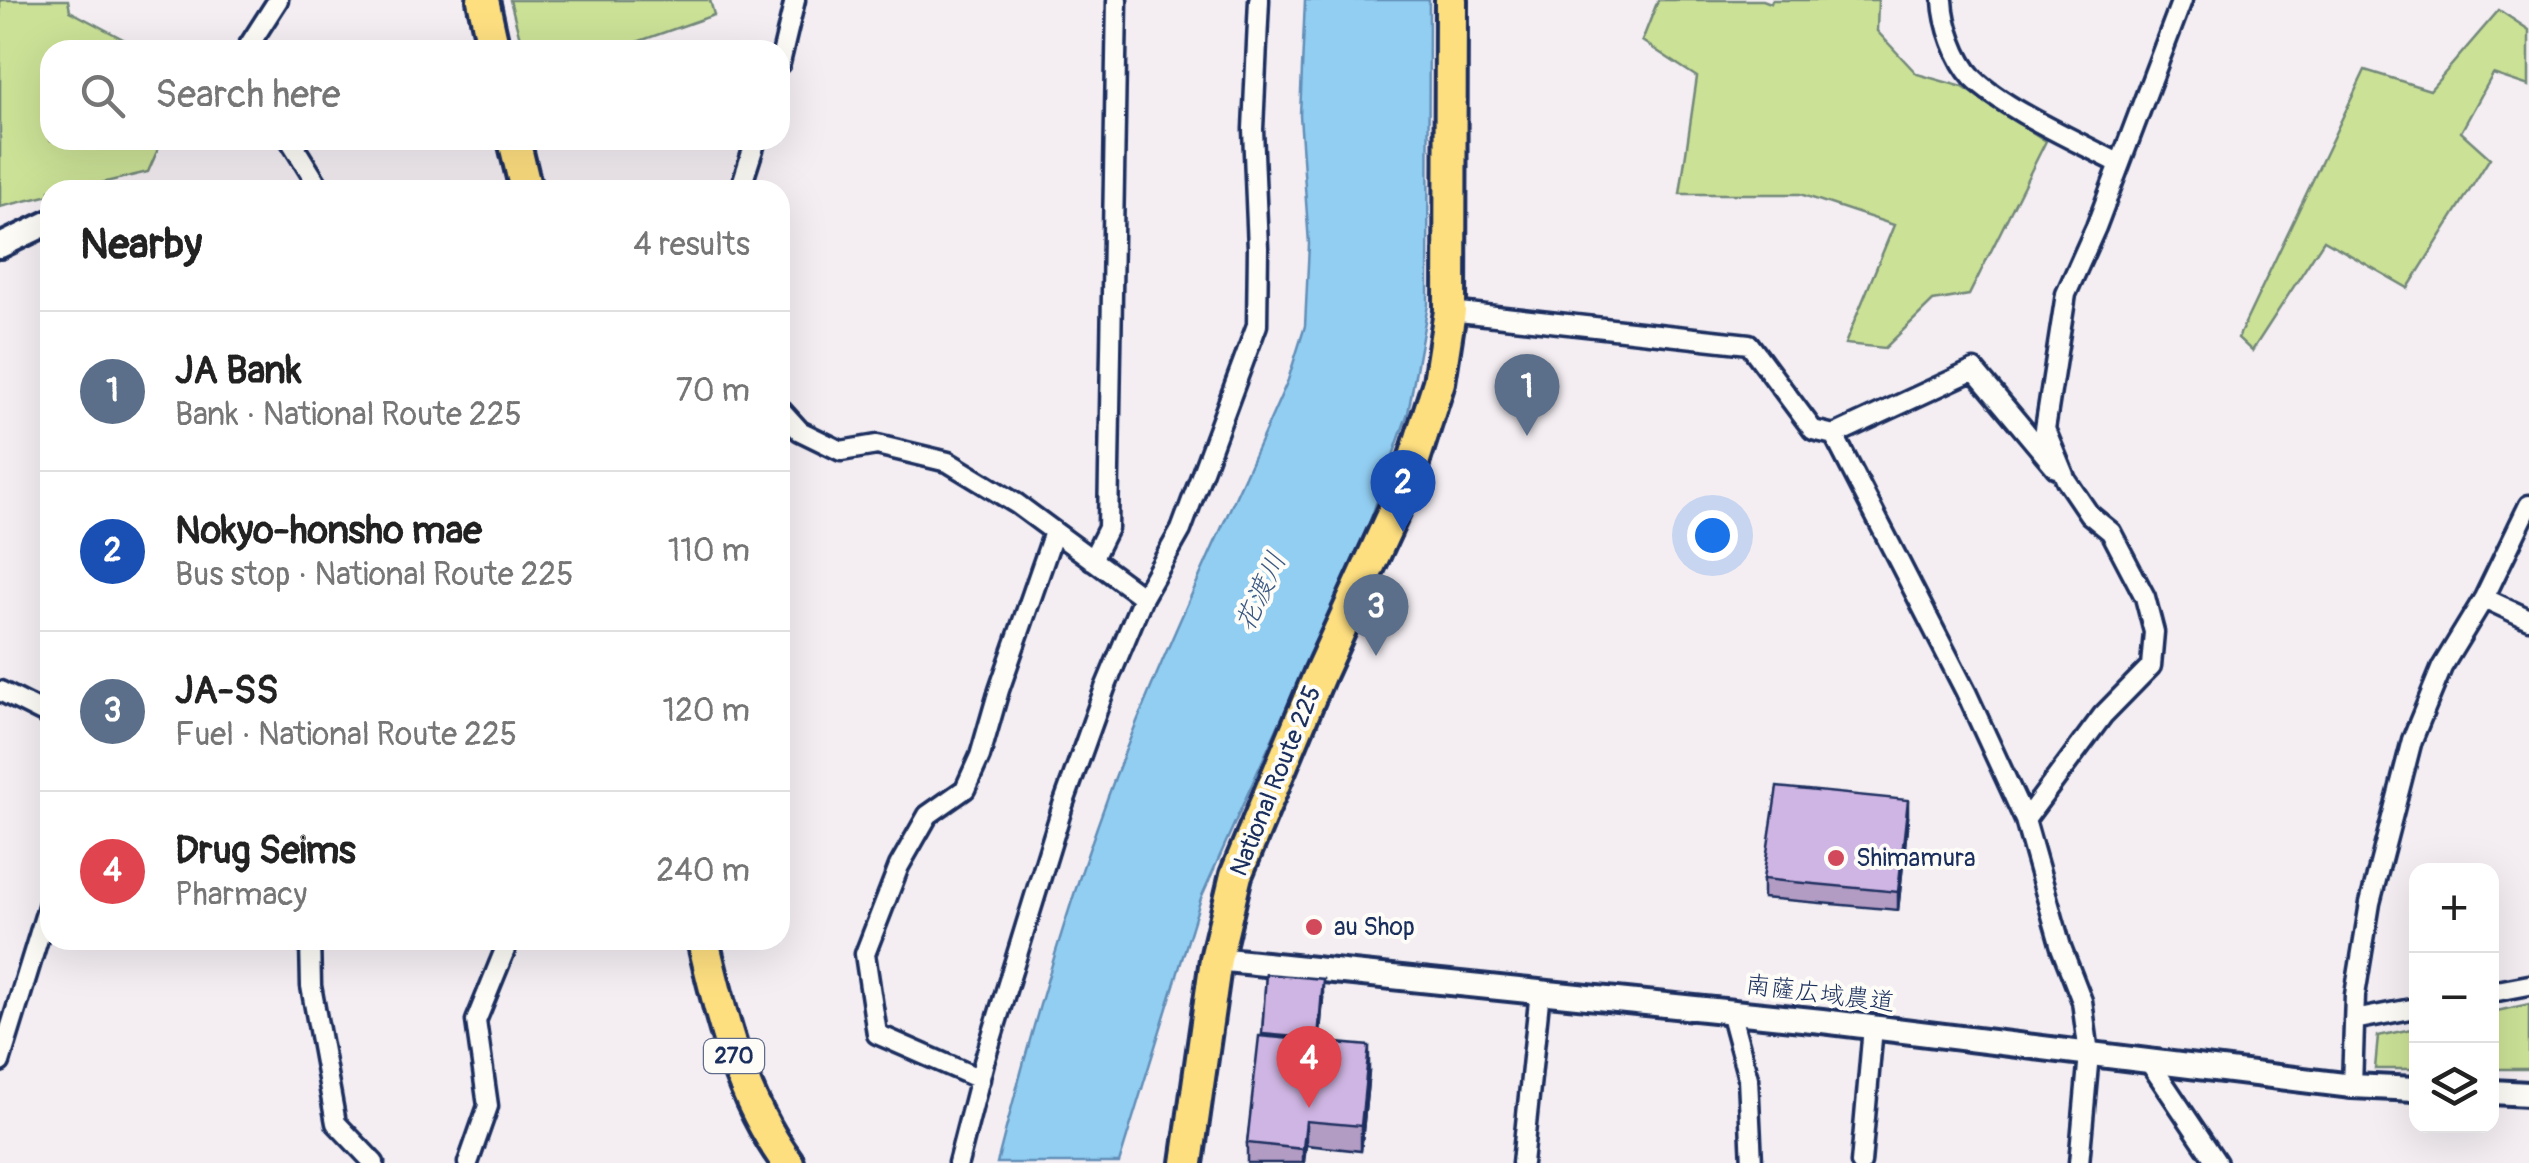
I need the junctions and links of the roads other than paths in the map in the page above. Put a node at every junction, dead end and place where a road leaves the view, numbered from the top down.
1 (278, 0) edge
2 (483, 0) edge
3 (795, 0) edge
4 (1117, 0) edge
5 (1259, 0) edge
6 (1452, 0) edge
7 (1943, 0) edge
8 (2182, 0) edge
9 (252, 40) edge
10 (492, 40) edge
11 (785, 40) edge
12 (296, 150) edge
13 (516, 150) edge
14 (753, 150) edge
15 (2120, 164) junction
16 (316, 180) edge
17 (524, 180) edge
18 (743, 180) edge
19 (40, 227) edge
20 (0, 246) edge
21 (1450, 311) junction
22 (790, 420) edge
23 (1834, 434) junction
24 (2066, 480) junction
25 (2529, 505) edge
26 (1054, 532) junction
27 (1092, 560) junction
28 (1144, 598) junction
29 (2484, 598) junction
30 (2529, 619) edge
31 (0, 690) edge
32 (40, 711) edge
33 (2025, 820) junction
34 (40, 932) edge
35 (310, 950) edge
36 (504, 950) edge
37 (706, 950) edge
38 (1216, 960) junction
39 (2529, 984) edge
40 (2499, 990) edge
41 (1540, 991) junction
42 (2409, 1009) edge
43 (1730, 1011) junction
44 (2354, 1020) junction
45 (1873, 1028) junction
46 (2089, 1054) junction
47 (0, 1062) edge
48 (2150, 1063) junction
49 (980, 1079) junction
50 (2352, 1086) junction
51 (2409, 1089) edge
52 (2499, 1092) edge
53 (2529, 1094) edge
54 (374, 1163) edge
55 (468, 1163) edge
56 (788, 1163) edge
57 (958, 1163) edge
58 (1187, 1163) edge
59 (1522, 1163) edge
60 (1752, 1163) edge
61 (1861, 1163) edge
62 (2079, 1163) edge
63 (2216, 1163) edge

1 - 9 street
2 - 10 highway
3 - 11 street
4 - 27 street
5 - 28 street
6 - 21 highway, National Route 225
7 - 15 street
8 - 15 street
12 - 16 street
13 - 17 highway
14 - 18 street
15 - 24 street
19 - 20 street
21 - 23 street
21 - 38 highway, National Route 225
22 - 26 street
23 - 24 street
23 - 33 street
24 - 33 street
25 - 29 street
26 - 27 street
26 - 49 street
27 - 28 street
28 - 49 street
29 - 30 street
29 - 44 street
31 - 32 street
33 - 46 street
34 - 47 street
35 - 54 street
36 - 55 street
37 - 56 highway, 270
38 - 41 street, 南薩広域農道
38 - 58 highway, National Route 225
39 - 40 street
41 - 43 street, 南薩広域農道
41 - 59 street
42 - 44 street
43 - 45 street, 南薩広域農道
43 - 60 street
44 - 50 street
45 - 46 street, 南薩広域農道
45 - 61 street
46 - 48 street, 南薩広域農道
46 - 62 street
48 - 50 street, 南薩広域農道
48 - 63 street
49 - 57 street
50 - 51 street, 南薩広域農道
52 - 53 street

